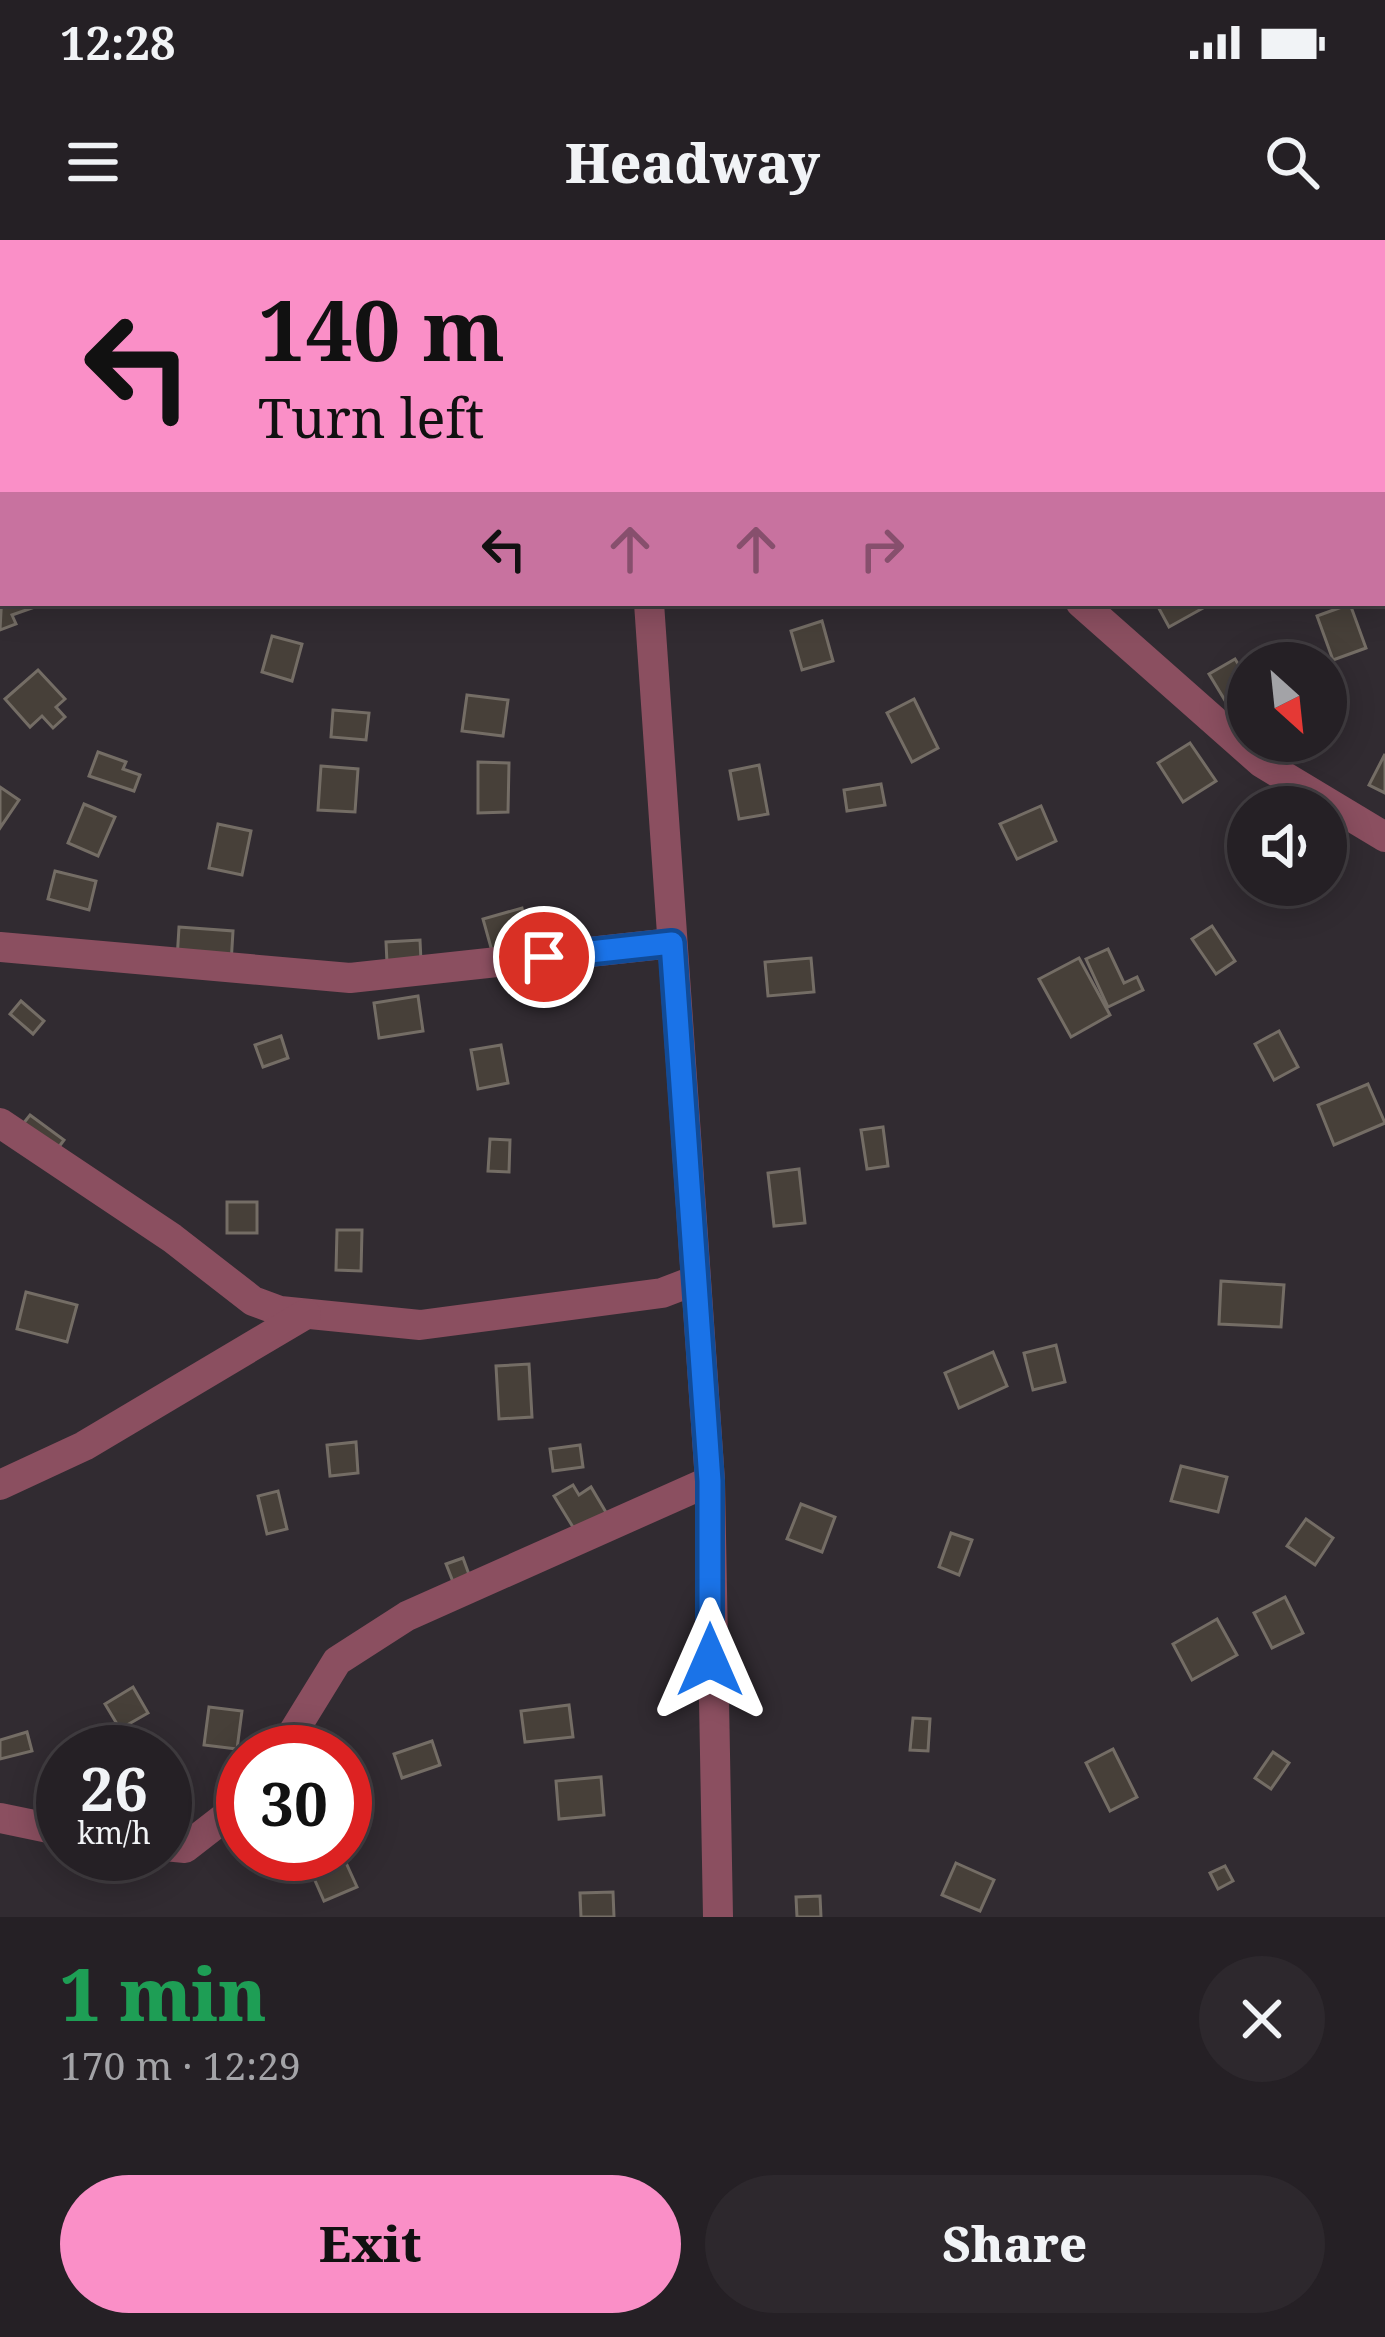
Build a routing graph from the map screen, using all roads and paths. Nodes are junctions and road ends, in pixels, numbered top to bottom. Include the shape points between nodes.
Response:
1 (649, 606) edge
2 (1084, 606) edge
3 (1385, 837) edge
4 (672, 943) junction
5 (0, 947) edge
6 (0, 1123) edge
7 (696, 1280) junction
8 (306, 1314) junction
9 (710, 1481) junction
10 (0, 1485) edge
11 (298, 1725) edge
12 (0, 1818) edge
13 (216, 1824) edge
14 (36, 1825) edge
15 (192, 1843) edge
16 (718, 1917) edge

1 - 4 street
2 - 3 street via 1262,764
4 - 5 street via 350,978
4 - 7 street
6 - 8 street via 253,1301
7 - 8 street via 662,1293 420,1325
7 - 9 street
8 - 10 street via 84,1446
9 - 11 street via 390,1628 337,1661
9 - 16 street
12 - 14 street
13 - 15 street

